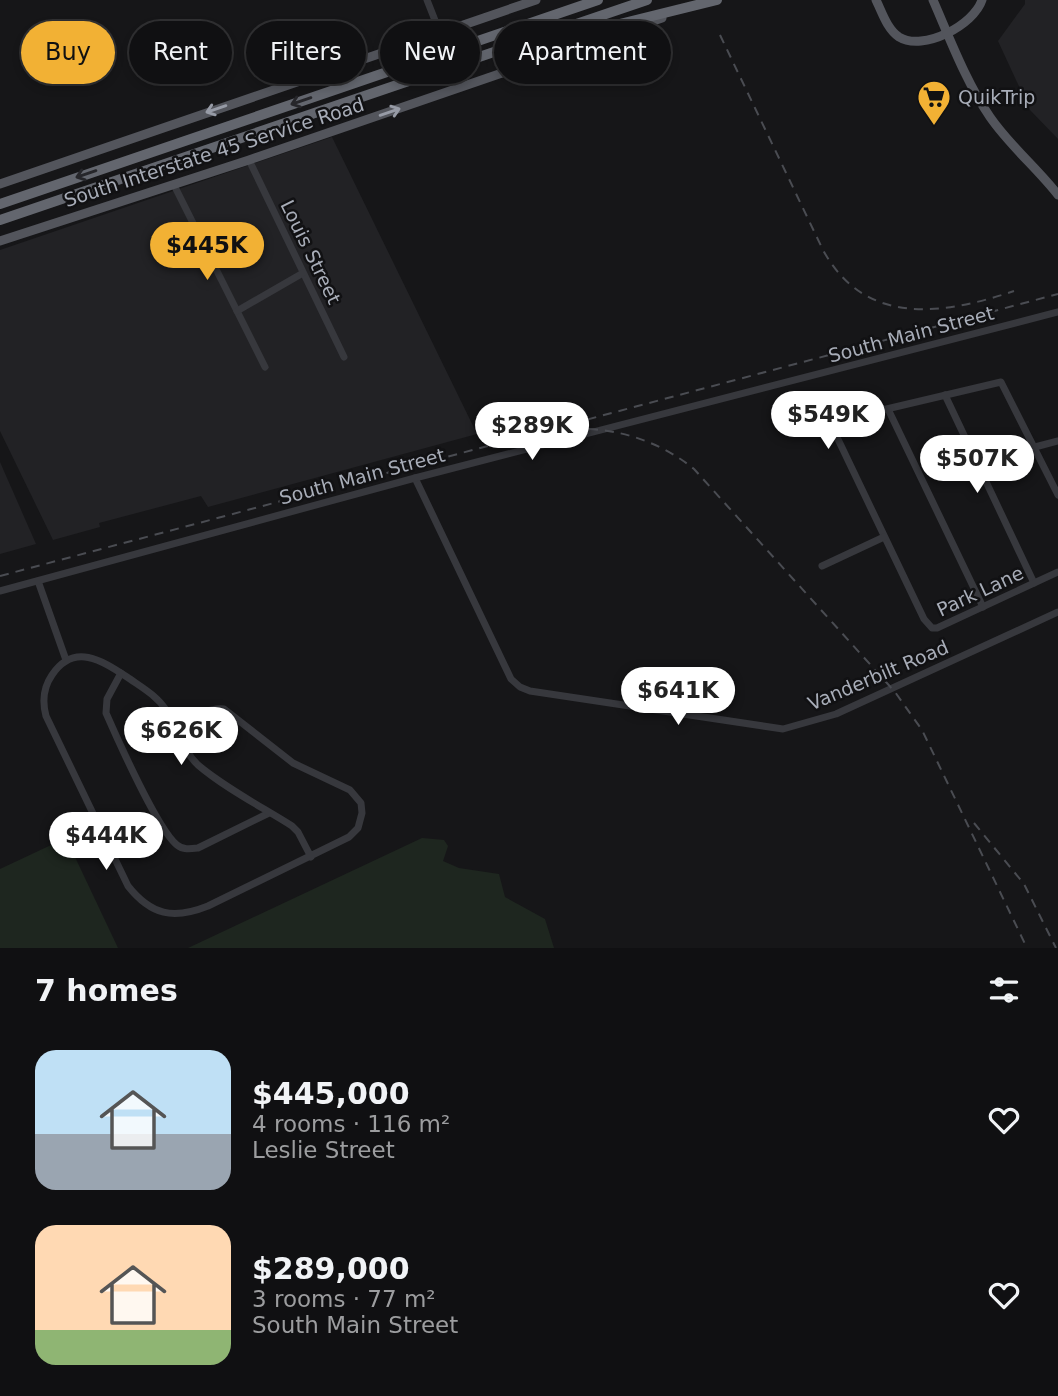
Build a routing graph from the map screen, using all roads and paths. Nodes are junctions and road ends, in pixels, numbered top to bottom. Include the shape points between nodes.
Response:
1 (426, 0) edge
2 (536, 0) edge
3 (583, 0) edge
4 (598, 0) edge
5 (647, 0) edge
6 (718, 0) edge
7 (876, 0) edge
8 (933, 0) edge
9 (982, 0) edge
10 (555, 15) junction
11 (435, 21) edge
12 (475, 21) edge
13 (585, 21) edge
14 (633, 21) edge
15 (947, 32) junction
16 (494, 52) edge
17 (380, 54) edge
18 (249, 160) junction
19 (0, 184) edge
20 (174, 185) junction
21 (1058, 195) edge
22 (0, 204) edge
23 (0, 220) edge
24 (0, 241) edge
25 (303, 273) junction
26 (237, 311) junction
27 (1058, 312) edge
28 (344, 357) dead end
29 (265, 367) dead end
30 (945, 395) junction
31 (888, 409) junction
32 (1058, 441) edge
33 (1035, 447) junction
34 (415, 478) junction
35 (1058, 495) edge
36 (884, 537) junction
37 (822, 566) dead end
38 (1058, 572) edge
39 (38, 581) junction
40 (1034, 583) junction
41 (0, 591) edge
42 (983, 607) junction
43 (1058, 612) edge
44 (66, 660) junction
45 (121, 673) junction
46 (172, 728) junction
47 (270, 813) junction
48 (311, 857) junction

1 - 11 street
2 - 12 main road, South Interstate 45 Service Road
3 - 10 highway
4 - 10 highway
5 - 13 highway
6 - 14 highway
18 -> 6 main road, South Interstate 45 Service Road
7 - 15 main road via 900,38 920,41
8 - 15 main road
9 - 15 main road via 970,20
10 -> 22 highway
15 - 21 main road via 989,116
16 - 23 highway
17 -> 19 main road, South Interstate 45 Service Road
18 - 20 main road, South Interstate 45 Service Road
18 - 25 street, Louis Street
20 - 24 main road, South Interstate 45 Service Road
20 - 26 street
25 - 26 street
25 - 28 street, Louis Street
26 - 29 street
27 - 34 street, South Main Street
30 - 31 street, Park Lane
30 - 33 street, Park Lane via 1001,382
30 - 40 street
31 - 36 street, Park Lane via 834,424
31 - 42 street
32 - 33 street
33 - 35 street, Park Lane
34 - 39 street, South Main Street
34 - 43 street, Vanderbilt Road via 511,679 530,691 792,728 836,714
36 - 37 street
36 - 42 street, Park Lane via 928,625 937,628
38 - 40 street, Park Lane
39 - 41 street, South Main Street
39 - 44 street
40 - 42 street, Park Lane
44 - 45 street via 97,659
44 - 48 street via 45,690 46,716 128,886 143,904 173,914 195,911
45 - 46 street via 161,703
45 - 47 street via 107,699 106,713 175,844 198,848
46 - 47 street via 198,764
46 - 48 street via 224,709 293,763 356,796 362,813 354,834
47 - 48 street via 299,832

